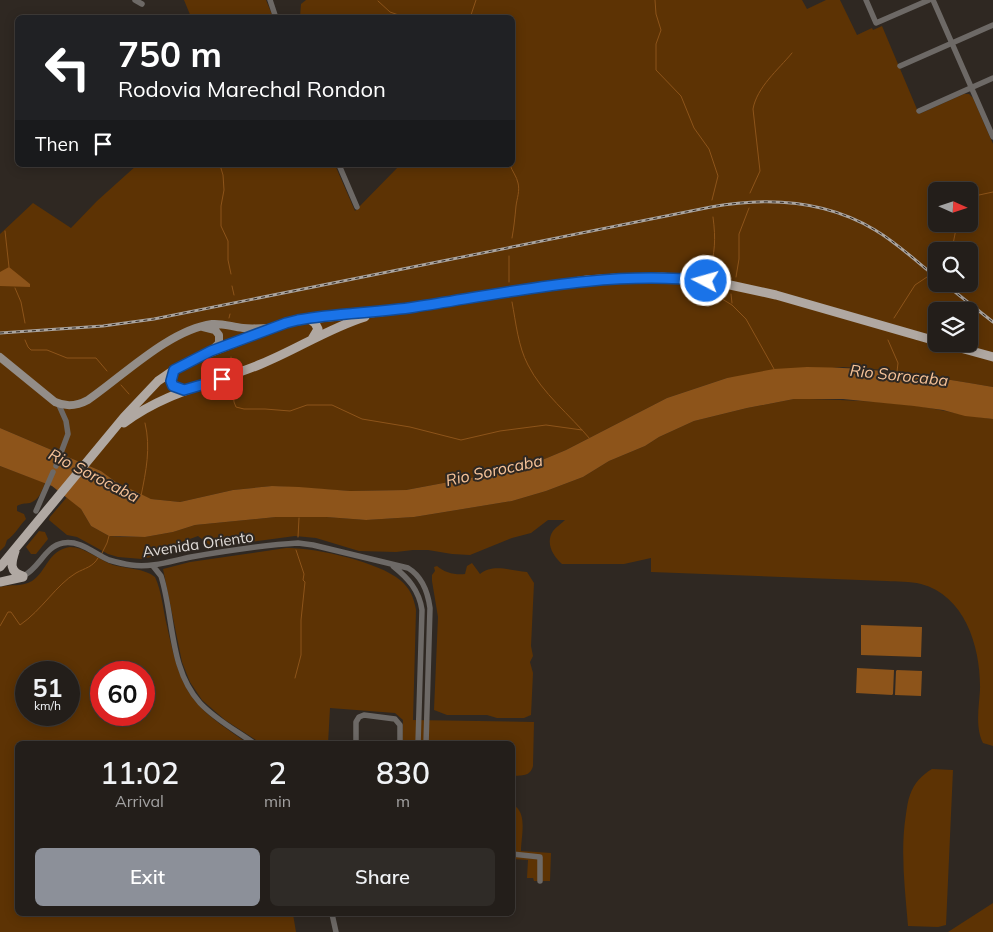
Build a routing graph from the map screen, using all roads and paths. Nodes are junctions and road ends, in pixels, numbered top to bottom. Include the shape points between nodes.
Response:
1 (135, 0) edge
2 (270, 0) edge
3 (866, 0) edge
4 (929, 0) edge
5 (933, 0) edge
6 (142, 4) dead end
7 (275, 15) edge
8 (993, 25) edge
9 (952, 43) junction
10 (900, 66) dead end
11 (993, 78) edge
12 (972, 88) junction
13 (919, 111) dead end
14 (992, 134) edge
15 (340, 167) edge
16 (357, 206) dead end
17 (380, 312) junction
18 (308, 318) junction
19 (201, 327) junction
20 (272, 328) junction
21 (928, 339) edge
22 (311, 340) junction
23 (211, 351) junction
24 (975, 352) edge
25 (0, 357) edge
26 (993, 357) edge
27 (174, 370) junction
28 (184, 390) junction
29 (58, 403) junction
30 (112, 433) junction
31 (36, 511) dead end
32 (16, 548) junction
33 (391, 565) junction
34 (0, 566) edge
35 (153, 566) junction
36 (23, 576) junction
37 (0, 582) edge
38 (251, 741) edge
39 (356, 741) edge
40 (400, 741) edge
41 (418, 741) edge
42 (426, 741) edge
43 (515, 854) edge
44 (540, 881) dead end
45 (332, 916) edge
46 (336, 932) edge

1 - 6 street
2 - 7 street
3 - 4 street via 876,23
5 - 9 street
8 - 9 street
9 - 10 street
9 - 12 street
11 - 12 street
12 - 13 street
12 - 14 street
15 - 16 street
17 - 18 main road
17 - 21 main road via 587,280 677,278 749,288
17 - 22 main road
18 - 20 main road
18 - 22 main road via 318,329
19 - 20 main road via 218,324
19 - 23 main road via 215,330 220,335 219,343
19 - 29 main road via 153,351 84,402
20 - 23 main road
22 - 28 main road via 261,364
23 - 27 main road
24 - 26 main road
25 - 29 main road
27 - 28 main road via 172,384
27 - 30 main road via 144,394
28 - 30 main road via 142,410
29 - 31 street via 67,427 66,440
30 - 32 main road
32 - 34 main road
32 - 36 main road via 12,568
33 - 35 street, Avenida Oriento via 298,543 197,556
33 - 41 street, Avenida Oriento via 412,584 421,602
33 - 42 street, Avenida Oriento via 408,568 416,574 429,599
35 - 36 street, Avenida Oriento via 126,564 103,557 74,542 58,544
35 - 38 street via 163,582 179,663 190,689 208,712
36 - 37 main road
39 - 40 street via 356,722 364,715 395,719 400,725
43 - 44 street via 540,857
45 - 46 street

